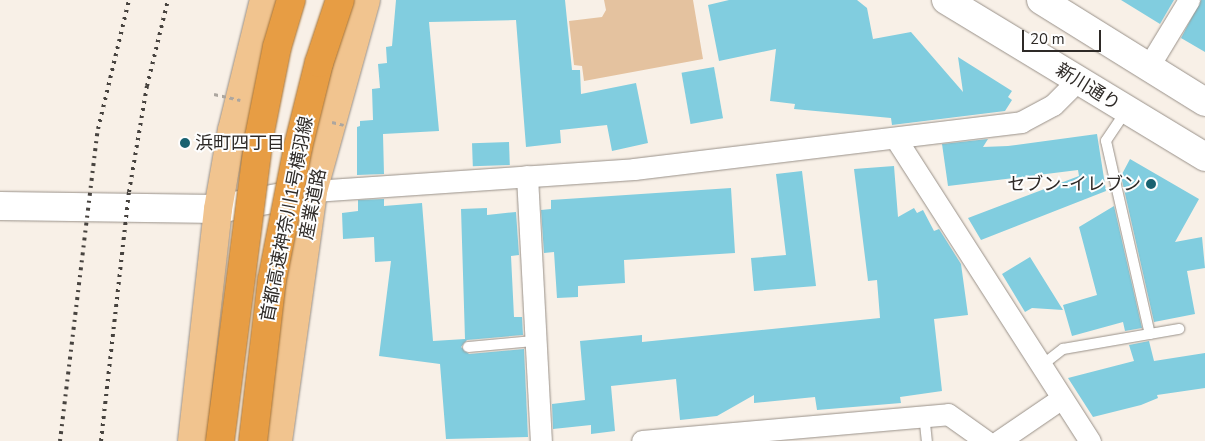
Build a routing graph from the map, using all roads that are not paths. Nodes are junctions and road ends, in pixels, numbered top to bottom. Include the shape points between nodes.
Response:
1 (264, 0) edge
2 (291, 0) edge
3 (340, 0) edge
4 (366, 0) edge
5 (946, 0) edge
6 (1041, 0) edge
7 (1189, 0) edge
8 (1147, 69) junction
9 (1078, 80) junction
10 (1205, 102) edge
11 (1126, 111) junction
12 (896, 139) junction
13 (1205, 157) edge
14 (527, 176) junction
15 (313, 192) junction
16 (0, 206) edge
17 (218, 209) junction
18 (1178, 329) dead end
19 (1150, 334) junction
20 (534, 341) junction
21 (468, 347) dead end
22 (1041, 366) junction
23 (1062, 398) junction
24 (924, 414) junction
25 (192, 441) edge
26 (220, 441) edge
27 (253, 441) edge
28 (278, 441) edge
29 (541, 441) edge
30 (642, 441) edge
31 (927, 441) edge
32 (986, 441) edge
33 (999, 441) edge
34 (1090, 441) edge

1 - 17 main road via 232,130
2 - 26 highway, 首都高速神奈川1号横羽線, bridge via 277,47 259,138
3 - 27 highway, 首都高速神奈川1号横羽線, bridge via 319,63 292,176 272,280
4 - 15 main road, 産業道路
5 - 9 main road, 新川通り
6 - 8 main road
7 - 8 street
8 - 10 main road
9 - 11 main road, 新川通り
9 - 12 street via 1053,105 1021,122
11 - 13 main road, 新川通り
11 - 19 lane via 1106,141
12 - 14 street via 634,169
12 - 22 street
14 - 15 street
14 - 20 street
15 - 17 main road
15 - 28 main road, 産業道路
16 - 17 main road
17 - 25 main road
18 - 19 lane
19 - 22 lane via 1063,349
20 - 21 lane
20 - 29 street
22 - 23 street
23 - 33 street
23 - 34 street
24 - 30 street
24 - 31 lane
24 - 32 street via 948,414

